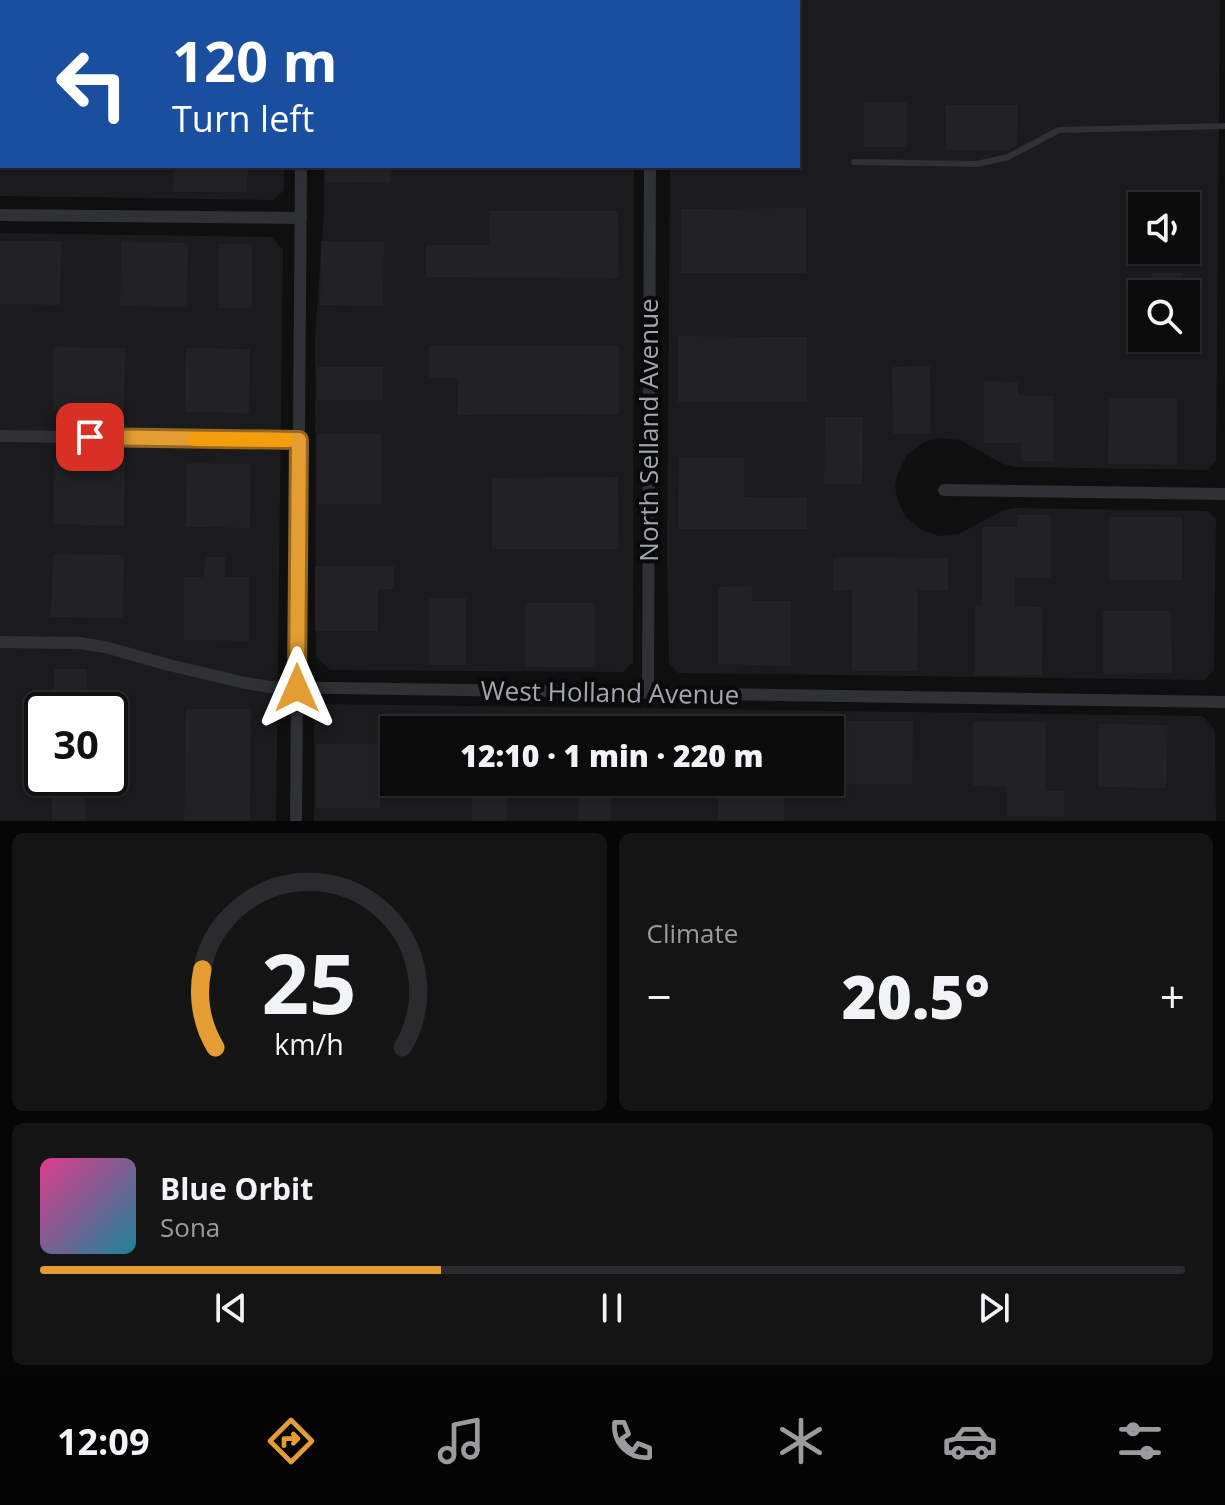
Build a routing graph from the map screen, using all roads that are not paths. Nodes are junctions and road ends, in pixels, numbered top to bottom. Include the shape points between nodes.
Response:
1 (1225, 126) edge
2 (854, 162) dead end
3 (301, 168) edge
4 (650, 168) edge
5 (0, 215) edge
6 (301, 218) junction
7 (0, 436) edge
8 (299, 440) junction
9 (944, 490) dead end
10 (1225, 494) edge
11 (0, 642) edge
12 (297, 688) junction
13 (648, 693) junction
14 (1225, 702) edge
15 (296, 821) edge

1 - 2 lane via 1059,130 1008,157 977,164
3 - 6 street
4 - 13 street, North Selland Avenue
5 - 6 street
6 - 8 street
7 - 8 street
8 - 12 street
9 - 10 street
11 - 12 street, West Holland Avenue via 105,647 245,683
12 - 13 street, West Holland Avenue
12 - 15 street
13 - 14 street, West Holland Avenue

